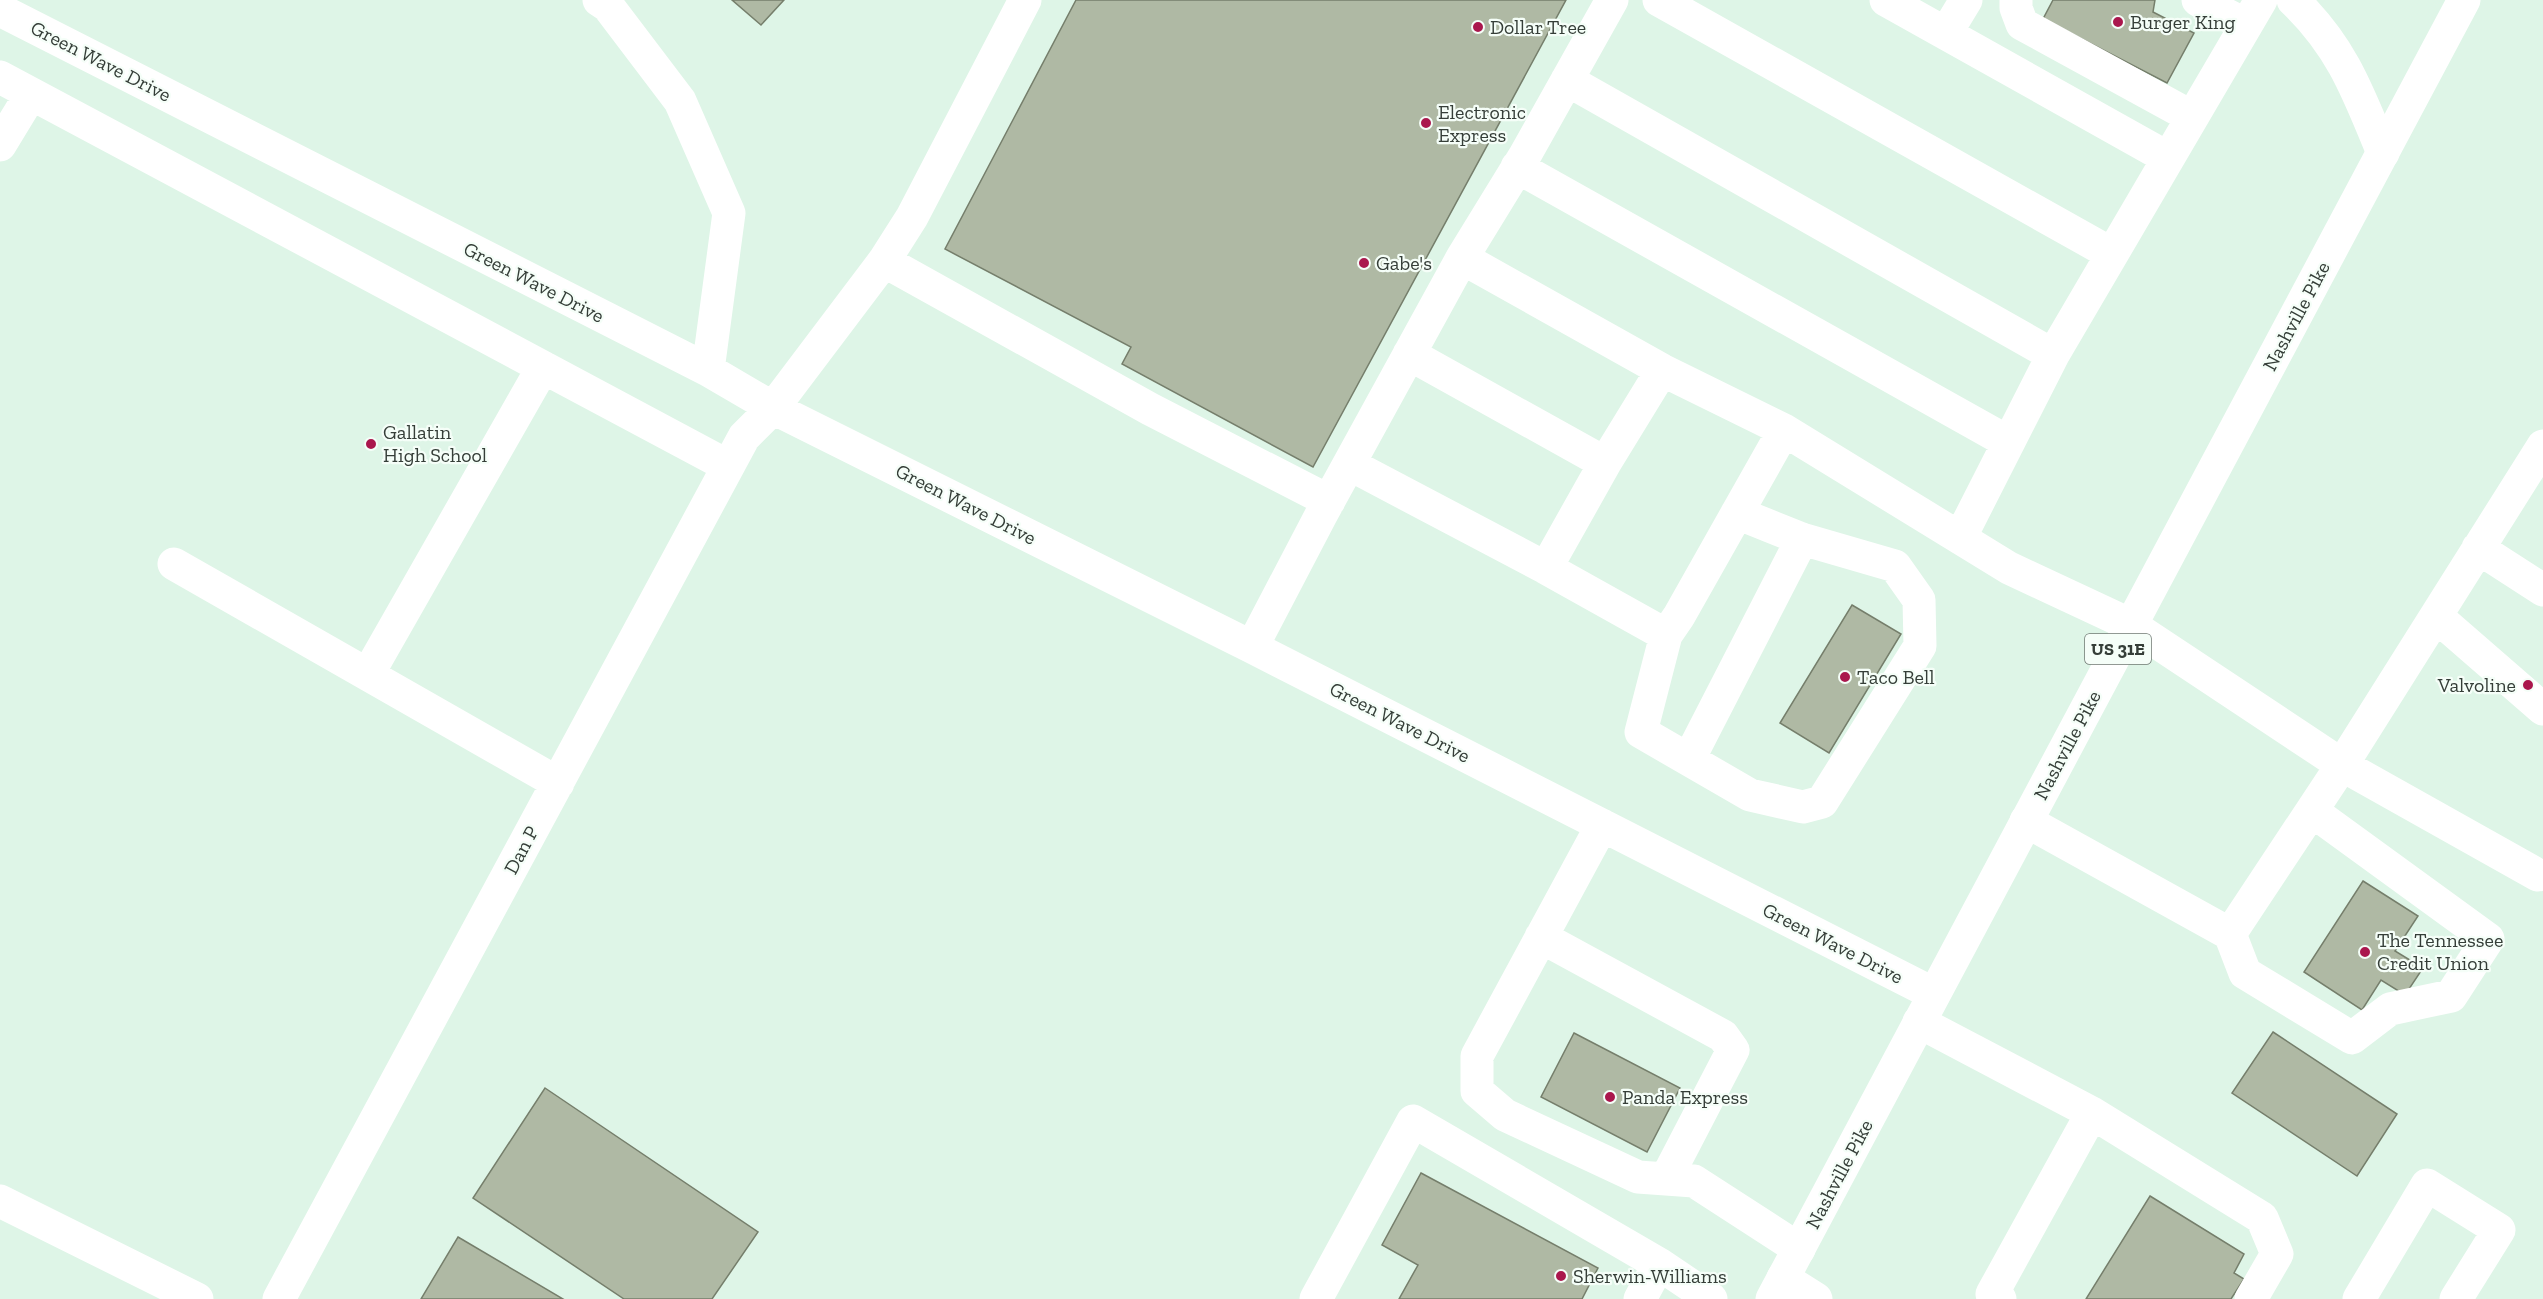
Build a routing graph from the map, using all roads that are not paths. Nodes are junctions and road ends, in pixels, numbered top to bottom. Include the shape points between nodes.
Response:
1 (599, 0) edge
2 (1025, 0) edge
3 (1612, 0) edge
4 (1659, 0) edge
5 (1886, 0) edge
6 (1966, 0) edge
7 (2016, 0) edge
8 (2198, 0) edge
9 (2293, 0) edge
10 (2464, 0) edge
11 (0, 10) edge
12 (2253, 13) edge
13 (1946, 33) junction
14 (0, 77) edge
15 (1567, 80) junction
16 (31, 94) junction
17 (2192, 117) junction
18 (0, 145) edge
19 (2383, 153) junction
20 (2168, 158) junction
21 (1517, 167) junction
22 (2110, 253) junction
23 (1462, 258) junction
24 (884, 261) junction
25 (1409, 354) junction
26 (2053, 355) junction
27 (543, 367) junction
28 (708, 370) junction
29 (1662, 370) junction
30 (773, 408) junction
31 (1785, 430) junction
32 (2008, 442) junction
33 (2543, 446) edge
34 (1605, 462) junction
35 (1349, 464) junction
36 (728, 466) junction
37 (1329, 501) junction
38 (1737, 513) junction
39 (1960, 538) junction
40 (1802, 539) junction
41 (2478, 548) junction
42 (174, 564) dead end
43 (1546, 568) junction
44 (2543, 590) edge
45 (2436, 616) junction
46 (2131, 625) junction
47 (1665, 635) junction
48 (1252, 648) junction
49 (368, 674) junction
50 (2543, 709) edge
51 (1689, 759) junction
52 (2343, 765) junction
53 (558, 783) junction
54 (2312, 811) junction
55 (2026, 821) junction
56 (1602, 825) junction
57 (2541, 874) edge
58 (2230, 934) junction
59 (1541, 937) junction
60 (1926, 1008) junction
61 (2102, 1119) junction
62 (1666, 1179) junction
63 (0, 1200) edge
64 (1798, 1249) junction
65 (1659, 1264) junction
66 (1778, 1289) edge
67 (1996, 1296) edge
68 (197, 1299) edge
69 (279, 1299) edge
70 (1316, 1299) edge
71 (1640, 1299) edge
72 (1711, 1299) edge
73 (1816, 1299) edge
74 (2251, 1299) edge
75 (2358, 1299) edge
76 (2456, 1299) edge

1 - 28 street via 608,6 680,101 729,213
2 - 24 street, Dan P via 912,217
3 - 15 street
4 - 22 street
5 - 13 street
6 - 13 street
7 - 17 street via 2022,24
8 - 12 street
9 - 19 street via 2342,59
10 - 19 street, Nashville Pike / US 31E
11 - 28 street, Green Wave Drive
12 - 17 street
13 - 20 street
14 - 16 street
15 - 21 street
15 - 26 street
16 - 18 street
16 - 27 street
17 - 20 street
19 - 46 street, Nashville Pike / US 31E
20 - 22 street
21 - 23 street
21 - 32 street
22 - 26 street
23 - 25 street
23 - 29 street
24 - 30 street, Dan P
24 - 37 street via 1150,408
25 - 34 street
25 - 35 street
26 - 32 street
27 - 36 street
27 - 49 street
28 - 30 street, Green Wave Drive
29 - 31 street
29 - 34 street
30 - 36 street, Dan P via 744,437
30 - 48 street, Green Wave Drive
31 - 38 street
31 - 39 street
32 - 39 street
33 - 41 street
34 - 43 street
35 - 37 street
35 - 43 street
36 - 53 street, Dan P
37 - 48 street
38 - 40 street
38 - 47 street
39 - 46 street via 2009,568
40 - 51 street
40 - 51 street via 1895,566 1919,600 1920,646 1822,802 1803,807 1750,795
41 - 44 street
41 - 45 street
42 - 49 street
43 - 47 street
45 - 50 street
45 - 52 street
46 - 52 street
46 - 55 street, Nashville Pike / US 31E
47 - 51 street via 1641,732
48 - 56 street, Green Wave Drive
49 - 53 street
52 - 54 street
52 - 57 street
53 - 69 street, Dan P
54 - 58 street
54 - 58 street via 2488,939 2451,996 2390,1010 2352,1038 2245,973
55 - 58 street
55 - 60 street, Nashville Pike / US 31E
56 - 59 street
56 - 60 street, Green Wave Drive
59 - 62 street via 1723,1036 1733,1050
59 - 62 street via 1477,1056 1477,1091 1505,1115 1638,1177
60 - 61 street, Green Wave Drive
60 - 64 street, Nashville Pike / US 31E
61 - 67 street
61 - 74 street, Green Wave Drive via 2262,1218 2277,1254
62 - 64 street via 1694,1181
63 - 68 street
64 - 66 street, Nashville Pike / US 31E
65 - 70 street via 1413,1121
65 - 71 street
65 - 72 street
66 - 73 street
75 - 76 street via 2427,1185 2499,1230

